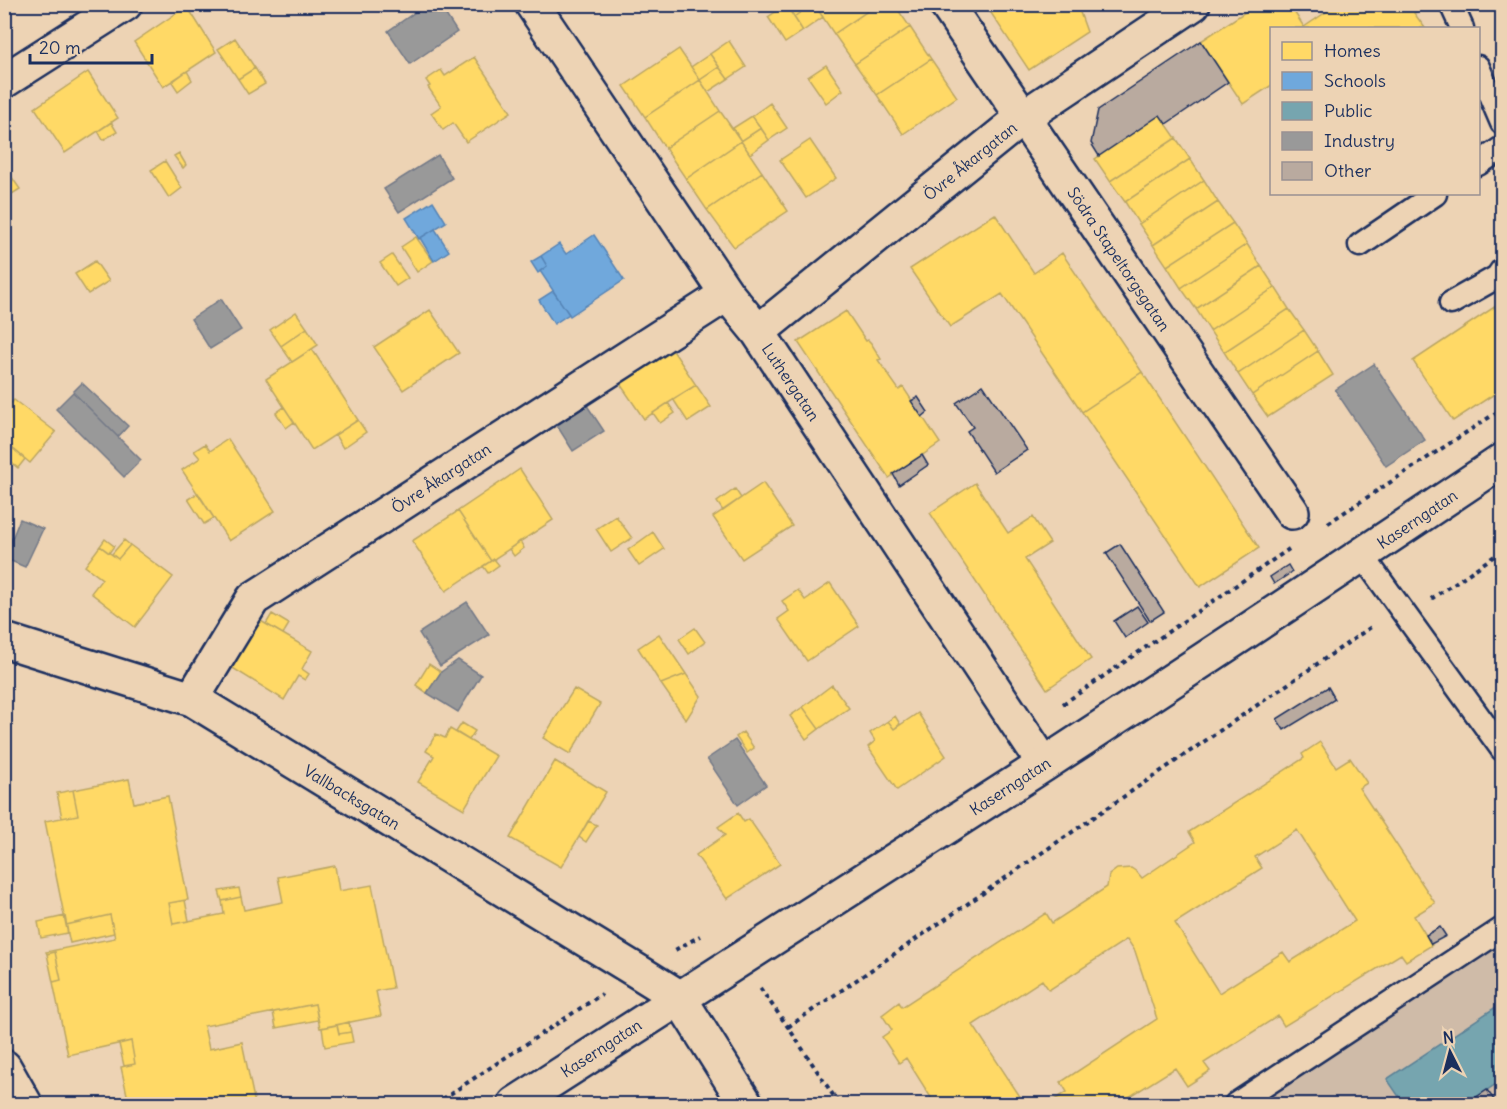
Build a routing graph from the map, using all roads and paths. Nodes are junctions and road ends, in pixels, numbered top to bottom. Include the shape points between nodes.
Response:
1 (125, 4) edge
2 (532, 4) edge
3 (946, 4) edge
4 (1193, 4) edge
5 (1451, 4) edge
6 (1462, 27) edge
7 (1480, 69) edge
8 (4, 81) edge
9 (1022, 118) junction
10 (1503, 123) edge
11 (1503, 148) edge
12 (1480, 163) edge
13 (1434, 195) edge
14 (1360, 245) dead end
15 (1503, 270) edge
16 (727, 294) junction
17 (1451, 303) dead end
18 (758, 332) junction
19 (1503, 409) edge
20 (1503, 461) edge
21 (1326, 525) dead end
22 (1295, 528) joint
23 (1503, 551) edge
24 (1362, 555) junction
25 (1400, 607) junction
26 (4, 640) edge
27 (192, 699) junction
28 (1023, 731) junction
29 (1503, 749) edge
30 (1044, 764) junction
31 (1503, 929) edge
32 (739, 960) junction
33 (638, 971) junction
34 (679, 997) junction
35 (788, 1027) junction
36 (4, 1067) edge
37 (26, 1104) edge
38 (435, 1104) edge
39 (515, 1104) edge
40 (746, 1104) edge
41 (839, 1104) edge
42 (1236, 1104) edge

1 - 8 street
2 - 16 street, Luthergatan
3 - 9 street, Södra Stapeltorgsgatan
4 - 9 street, Övre Åkargatan
5 - 6 lane
7 - 10 lane
9 - 18 street, Övre Åkargatan
9 - 22 street, Södra Stapeltorgsgatan
11 - 12 lane
13 - 14 lane
15 - 17 lane
16 - 18 street, Luthergatan
16 - 27 street, Övre Åkargatan via 253,599
18 - 28 street, Luthergatan
19 - 21 path
20 - 24 street, Kaserngatan
22 - 28 path
23 - 25 path via 1425,603
24 - 25 lane
24 - 30 street, Kaserngatan
25 - 29 lane
25 - 35 path
26 - 27 street, Vallbacksgatan
27 - 33 street, Vallbacksgatan
28 - 30 street, Luthergatan
30 - 32 street, Kaserngatan
31 - 42 lane
32 - 33 path via 721,925
32 - 34 street, Kaserngatan
32 - 35 path
33 - 34 street, Vallbacksgatan
33 - 38 path
34 - 39 street, Kaserngatan
34 - 40 street
35 - 41 path
36 - 37 street

